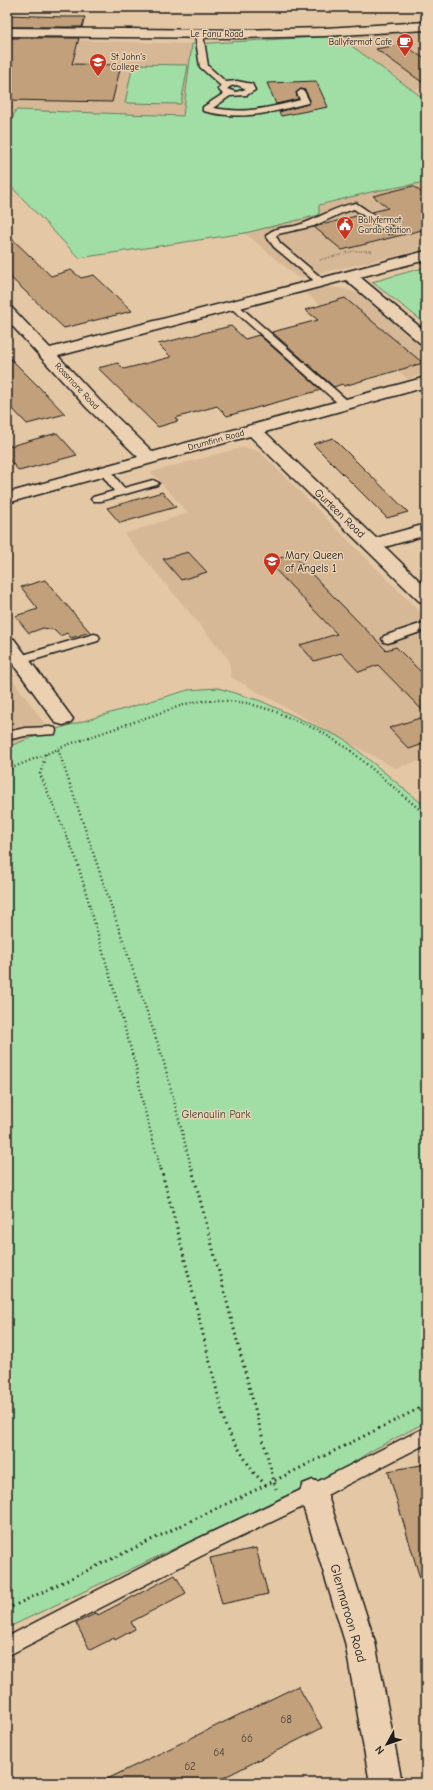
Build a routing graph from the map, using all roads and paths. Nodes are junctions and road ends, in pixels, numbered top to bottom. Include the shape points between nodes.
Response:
1 (426, 26) edge
2 (7, 32) edge
3 (199, 34) junction
4 (301, 93) dead end
5 (391, 231) dead end
6 (354, 251) dead end
7 (426, 255) edge
8 (300, 265) junction
9 (349, 275) junction
10 (321, 282) junction
11 (233, 305) junction
12 (7, 311) edge
13 (426, 340) edge
14 (47, 354) junction
15 (426, 382) edge
16 (345, 404) junction
17 (254, 430) junction
18 (149, 458) junction
19 (106, 470) junction
20 (153, 483) dead end
21 (121, 492) junction
22 (7, 498) edge
23 (97, 499) dead end
24 (426, 529) edge
25 (373, 545) junction
26 (426, 597) edge
27 (426, 626) edge
28 (94, 638) dead end
29 (388, 639) dead end
30 (7, 643) edge
31 (20, 660) junction
32 (57, 725) junction
33 (7, 736) edge
34 (58, 749) junction
35 (46, 754) junction
36 (7, 770) edge
37 (426, 815) edge
38 (426, 1405) edge
39 (426, 1435) edge
40 (272, 1481) junction
41 (266, 1485) junction
42 (314, 1493) junction
43 (282, 1507) junction
44 (7, 1609) edge
45 (7, 1647) edge
46 (386, 1783) edge

1 - 3 street, Le Fanu Road via 325,32
2 - 3 street, Le Fanu Road
3 - 4 lane via 204,67 227,90 206,109 232,114 265,112 305,101
5 - 8 lane via 356,206 347,206 306,225 275,232 271,236 277,245
6 - 8 path
7 - 9 street
8 - 10 lane
9 - 10 street
9 - 13 street
10 - 11 street
11 - 14 street
11 - 16 lane
12 - 14 street, Rossmore Road
14 - 18 street, Rossmore Road via 93,404
15 - 16 street, Drumfinn Road
16 - 17 street, Drumfinn Road
17 - 18 street, Drumfinn Road
17 - 25 street, Gurteen Road
18 - 19 street, Drumfinn Road
19 - 21 lane
19 - 22 street, Drumfinn Road
20 - 21 lane
21 - 23 lane
24 - 25 street
25 - 26 street, Gurteen Road
27 - 29 lane
28 - 31 lane
30 - 31 street
31 - 32 street
32 - 33 lane
32 - 34 path
34 - 35 path
34 - 37 path via 192,702 220,700 247,703 274,711 344,746
34 - 40 path via 163,1059
35 - 36 path
35 - 41 path via 40,774 76,858 136,1067 143,1104 177,1228 226,1428 253,1472
38 - 40 path
39 - 42 lane
40 - 41 path
40 - 43 path
41 - 44 path
42 - 43 lane
42 - 46 street, Glenmaroon Road via 360,1642
43 - 45 lane

